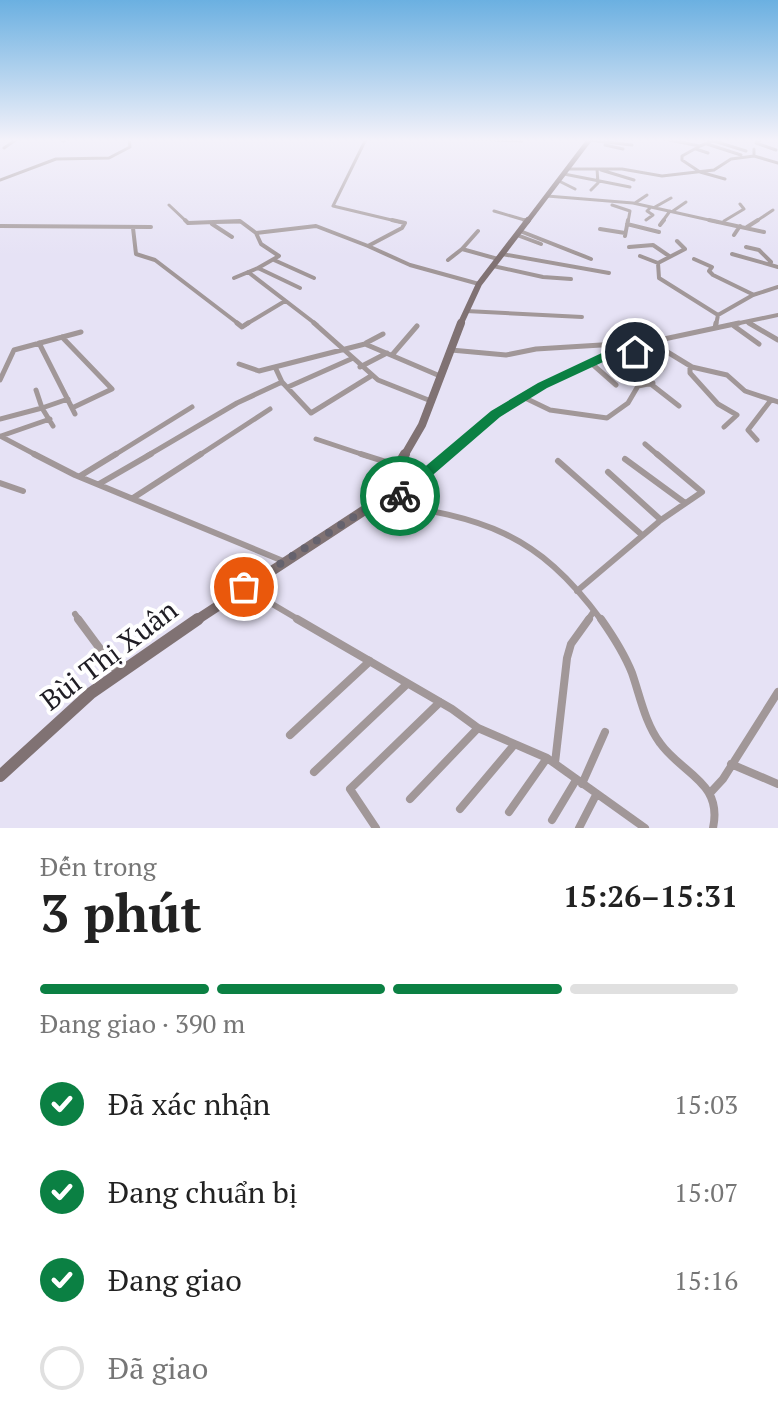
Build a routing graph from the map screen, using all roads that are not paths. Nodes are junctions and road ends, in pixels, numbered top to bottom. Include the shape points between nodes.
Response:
1 (347, 178) edge
2 (561, 178) edge
3 (591, 178) edge
4 (626, 178) edge
5 (720, 178) edge
6 (596, 179) junction
7 (725, 179) dead end
8 (634, 180) dead end
9 (559, 181) junction
10 (630, 187) dead end
11 (575, 189) dead end
12 (591, 190) dead end
13 (647, 195) dead end
14 (547, 196) junction
15 (671, 198) dead end
16 (686, 202) dead end
17 (608, 203) junction
18 (635, 204) junction
19 (740, 204) dead end
20 (169, 205) dead end
21 (652, 207) junction
22 (773, 210) dead end
23 (494, 211) dead end
24 (671, 212) junction
25 (646, 220) dead end
26 (528, 221) junction
27 (723, 222) junction
28 (211, 223) junction
29 (627, 224) junction
30 (660, 225) dead end
31 (0, 226) edge
32 (740, 226) junction
33 (151, 227) dead end
34 (747, 227) junction
35 (133, 228) junction
36 (600, 229) dead end
37 (478, 231) dead end
38 (659, 232) dead end
39 (764, 232) dead end
40 (256, 233) junction
41 (519, 233) junction
42 (734, 235) dead end
43 (232, 237) dead end
44 (677, 241) dead end
45 (541, 244) dead end
46 (370, 245) junction
47 (629, 247) dead end
48 (746, 247) dead end
49 (462, 249) junction
50 (732, 254) dead end
51 (640, 256) dead end
52 (669, 256) junction
53 (500, 257) junction
54 (591, 259) dead end
55 (694, 259) dead end
56 (273, 260) junction
57 (448, 260) dead end
58 (658, 263) junction
59 (493, 266) junction
60 (776, 266) edge
61 (258, 268) junction
62 (248, 272) junction
63 (609, 273) dead end
64 (234, 278) dead end
65 (314, 278) dead end
66 (571, 279) dead end
67 (479, 284) junction
68 (778, 287) edge
69 (300, 288) dead end
70 (753, 295) junction
71 (285, 301) junction
72 (465, 311) junction
73 (718, 315) junction
74 (778, 315) edge
75 (582, 317) dead end
76 (746, 322) junction
77 (733, 325) junction
78 (417, 326) dead end
79 (715, 328) junction
80 (81, 332) dead end
81 (383, 334) dead end
82 (62, 337) junction
83 (778, 340) edge
84 (650, 342) junction
85 (39, 343) junction
86 (365, 344) junction
87 (626, 344) junction
88 (759, 344) dead end
89 (612, 346) junction
90 (344, 350) junction
91 (450, 350) junction
92 (611, 353) junction
93 (389, 354) junction
94 (351, 359) junction
95 (591, 363) junction
96 (239, 364) dead end
97 (690, 366) junction
98 (275, 367) junction
99 (360, 367) junction
100 (662, 369) dead end
101 (371, 376) junction
102 (440, 376) junction
103 (0, 380) edge
104 (282, 382) junction
105 (653, 383) junction
106 (616, 385) dead end
107 (288, 387) junction
108 (36, 390) dead end
109 (523, 397) junction
110 (68, 399) junction
111 (431, 401) junction
112 (774, 401) edge
113 (679, 406) dead end
114 (192, 407) dead end
115 (42, 408) junction
116 (72, 408) junction
117 (270, 409) dead end
118 (75, 414) dead end
119 (0, 419) edge
120 (50, 419) junction
121 (53, 426) dead end
122 (724, 427) dead end
123 (2, 438) edge
124 (316, 439) dead end
125 (757, 440) dead end
126 (645, 444) dead end
127 (625, 459) dead end
128 (558, 461) dead end
129 (400, 466) junction
130 (608, 472) dead end
131 (79, 476) junction
132 (0, 483) edge
133 (98, 484) junction
134 (23, 491) dead end
135 (133, 498) junction
136 (377, 502) junction
137 (685, 503) junction
138 (391, 504) junction
139 (661, 520) junction
140 (642, 535) junction
141 (283, 561) junction
142 (244, 587) junction
143 (577, 591) junction
144 (594, 611) junction
145 (75, 614) dead end
146 (370, 661) junction
147 (119, 674) junction
148 (407, 684) junction
149 (778, 692) edge
150 (440, 702) junction
151 (478, 728) junction
152 (605, 732) dead end
153 (290, 735) dead end
154 (514, 745) junction
155 (547, 758) junction
156 (555, 764) junction
157 (731, 764) junction
158 (314, 772) dead end
159 (0, 776) edge
160 (579, 782) junction
161 (778, 784) edge
162 (711, 792) junction
163 (596, 795) junction
164 (410, 799) dead end
165 (460, 809) dead end
166 (509, 812) dead end
167 (552, 820) dead end
168 (376, 828) edge
169 (579, 828) edge
170 (645, 828) edge
171 (713, 828) edge

1 - 46 street via 333,206 405,223
2 - 9 main road, Bùi Thị Xuân
3 - 6 street
4 - 8 street
5 - 7 street
6 - 10 street
6 - 12 street
9 - 11 street
9 - 14 main road, Bùi Thị Xuân
13 - 18 street
14 - 17 street
14 - 26 main road, Bùi Thị Xuân
15 - 21 street
16 - 24 street
17 - 18 street
17 - 29 street via 630,211
18 - 21 street
19 - 27 street via 744,209
20 - 28 street via 188,223
21 - 24 street
21 - 25 street via 647,211 653,215
22 - 34 street
23 - 26 street
24 - 27 street
24 - 30 street
26 - 41 main road, Bùi Thị Xuân
27 - 32 street
28 - 40 street via 240,221
28 - 43 street
29 - 36 street via 625,234
29 - 38 street
31 - 35 street
32 - 34 street
32 - 42 street
33 - 35 street
34 - 39 street
35 - 71 street via 136,254 155,260 242,327
37 - 49 street
40 - 46 street via 316,226
40 - 56 street via 261,244 279,255
41 - 45 street
41 - 53 main road, Bùi Thị Xuân
41 - 54 street
44 - 52 street via 685,249
46 - 67 street via 410,265
47 - 52 street via 653,245
48 - 60 street via 759,250
49 - 53 street
49 - 57 street
50 - 60 street
51 - 58 street
52 - 58 street
53 - 59 main road, Bùi Thị Xuân
53 - 63 street
55 - 70 street
56 - 61 street
56 - 65 street
58 - 73 street via 659,278
59 - 66 street
59 - 67 main road, Bùi Thị Xuân
61 - 62 street
61 - 69 street
62 - 64 street
62 - 71 street
67 - 72 main road, Bùi Thị Xuân
68 - 70 street
70 - 73 street
71 - 90 street
72 - 75 street
72 - 91 main road, Bùi Thị Xuân
73 - 79 street
74 - 76 street
76 - 77 street
76 - 83 street
77 - 79 street
77 - 88 street
78 - 93 street
79 - 84 street
80 - 82 street
81 - 86 street
82 - 85 street
82 - 116 street via 112,389
84 - 87 street
84 - 97 street
85 - 103 street via 11,351
85 - 110 street
86 - 90 street
86 - 93 street
87 - 89 street
87 - 100 street
89 - 91 street via 495,356
89 - 92 street
90 - 94 street
90 - 98 street
91 - 102 main road, Bùi Thị Xuân
92 - 95 street
92 - 105 street
93 - 99 street
93 - 102 street
94 - 99 street
94 - 107 street
95 - 106 street
95 - 109 street
96 - 98 street via 253,371
97 - 112 street via 732,376 745,391
97 - 122 street via 690,373 718,404 736,415
98 - 104 street
99 - 101 street
101 - 107 street via 313,413
101 - 111 street via 386,387
102 - 111 main road, Bùi Thị Xuân
104 - 107 street
104 - 133 street
105 - 109 street via 638,386 628,403 607,418 550,410
105 - 113 street
108 - 115 street
109 - 138 street via 495,414
110 - 115 street
110 - 116 street
111 - 129 main road, Bùi Thị Xuân
112 - 125 street via 748,430
114 - 131 street
115 - 119 street
115 - 120 street
116 - 118 street
117 - 135 street
120 - 121 street
120 - 123 street
123 - 131 street
124 - 129 street
126 - 137 street via 701,490
127 - 137 street
128 - 140 street
129 - 136 main road, Bùi Thị Xuân
130 - 139 street
131 - 133 street
132 - 134 street
133 - 135 street
135 - 141 street
136 - 138 street
136 - 141 main road, Bùi Thị Xuân
137 - 139 street
138 - 143 street via 450,515 513,536
139 - 140 street
140 - 143 street
141 - 142 main road, Bùi Thị Xuân
142 - 146 street
142 - 147 main road, Bùi Thị Xuân
143 - 144 street
144 - 156 street via 567,658
144 - 162 street via 636,678 657,738
145 - 147 street
146 - 148 street
146 - 153 street
147 - 159 main road, Bùi Thị Xuân via 73,707
148 - 150 street
148 - 158 street
149 - 157 street
150 - 151 street
150 - 168 street via 350,789
151 - 154 street
151 - 164 street
152 - 160 street
154 - 155 street
154 - 165 street
155 - 156 street
155 - 166 street
156 - 160 street
157 - 161 street
157 - 162 street
160 - 163 street
160 - 167 street
162 - 171 street via 716,809
163 - 169 street
163 - 170 street

